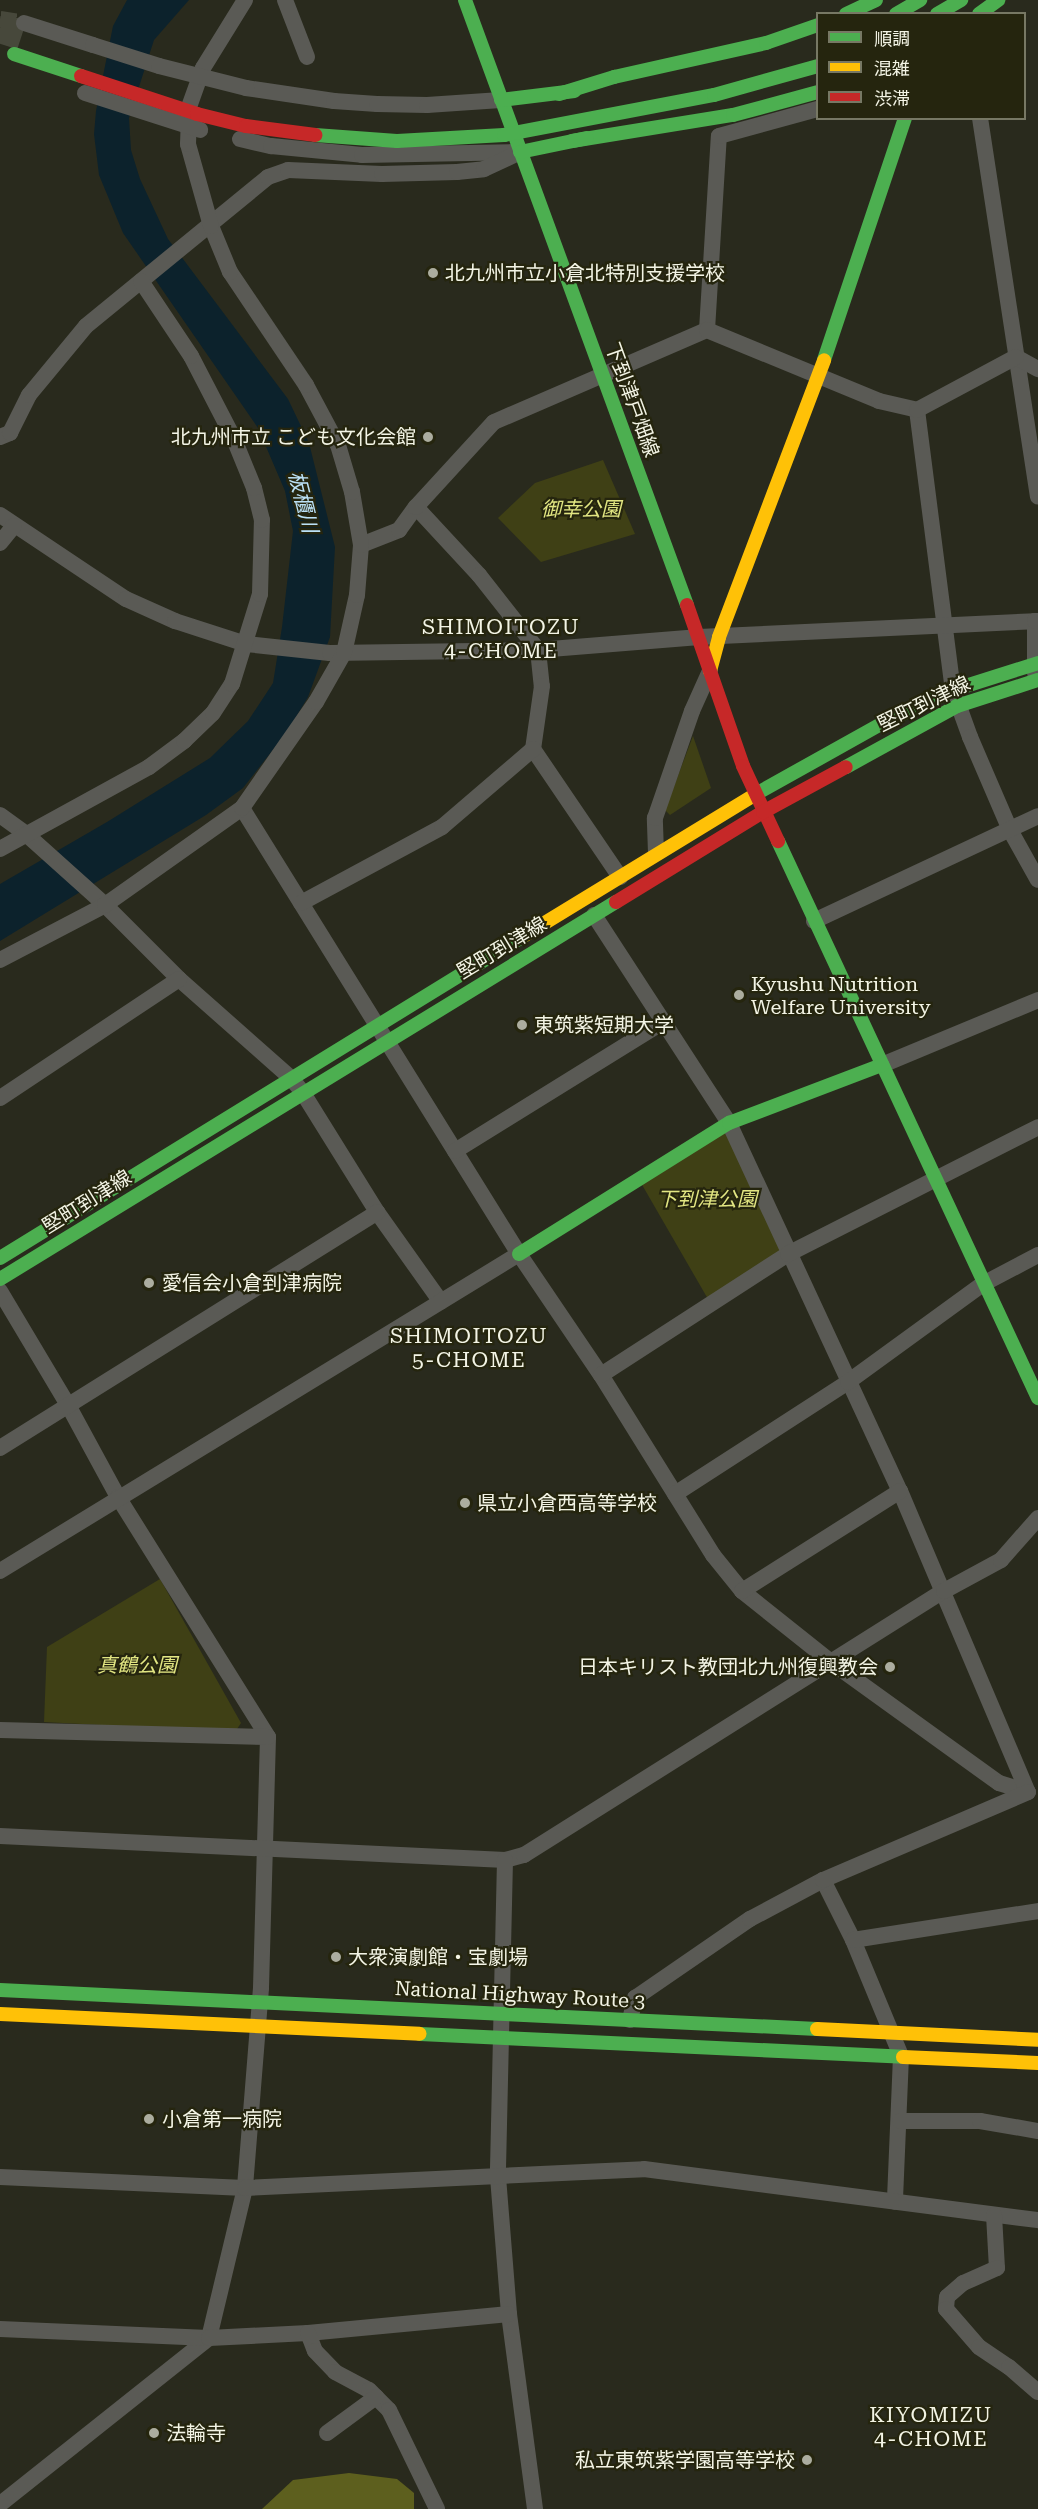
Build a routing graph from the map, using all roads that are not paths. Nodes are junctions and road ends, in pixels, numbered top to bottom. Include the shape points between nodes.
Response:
1 (245, 0) edge
2 (285, 0) edge
3 (465, 0) edge
4 (876, 0) edge
5 (905, 0) edge
6 (920, 0) edge
7 (962, 0) edge
8 (998, 0) edge
9 (850, 12) edge
10 (880, 12) edge
11 (899, 12) edge
12 (941, 12) edge
13 (948, 12) edge
14 (982, 12) edge
15 (816, 26) edge
16 (23, 29) joint
17 (816, 37) edge
18 (76, 55) dead end
19 (307, 57) dead end
20 (12, 59) dead end
21 (816, 67) edge
22 (816, 78) edge
23 (79, 83) junction
24 (184, 93) dead end
25 (816, 93) edge
26 (559, 94) junction
27 (204, 99) dead end
28 (501, 100) junction
29 (816, 110) edge
30 (274, 115) dead end
31 (522, 115) dead end
32 (492, 119) dead end
33 (904, 120) edge
34 (980, 120) edge
35 (357, 124) dead end
36 (572, 141) junction
37 (520, 152) junction
38 (211, 226) junction
39 (141, 281) junction
40 (707, 330) junction
41 (1016, 357) junction
42 (1038, 369) edge
43 (601, 374) junction
44 (819, 375) junction
45 (917, 410) junction
46 (0, 437) edge
47 (1038, 497) edge
48 (416, 507) junction
49 (0, 515) edge
50 (14, 526) junction
51 (0, 543) edge
52 (361, 545) junction
53 (1036, 621) edge
54 (946, 626) junction
55 (699, 637) junction
56 (719, 637) junction
57 (246, 644) junction
58 (538, 650) junction
59 (337, 653) junction
60 (710, 671) junction
61 (1037, 674) edge
62 (955, 698) junction
63 (533, 749) junction
64 (754, 793) junction
65 (242, 808) junction
66 (763, 812) junction
67 (0, 815) edge
68 (1038, 816) edge
69 (1010, 830) junction
70 (32, 839) junction
71 (0, 849) edge
72 (656, 853) junction
73 (620, 877) junction
74 (1038, 880) edge
75 (100, 900) junction
76 (301, 903) junction
77 (594, 915) junction
78 (814, 921) junction
79 (0, 960) edge
80 (179, 979) junction
81 (1038, 1000) edge
82 (663, 1022) junction
83 (377, 1024) junction
84 (388, 1040) junction
85 (882, 1065) junction
86 (291, 1078) junction
87 (303, 1093) junction
88 (0, 1098) edge
89 (729, 1123) junction
90 (1038, 1127) edge
91 (455, 1151) junction
92 (934, 1181) junction
93 (377, 1212) junction
94 (519, 1254) junction
95 (788, 1254) junction
96 (1038, 1256) edge
97 (0, 1258) edge
98 (0, 1279) edge
99 (983, 1284) junction
100 (0, 1291) edge
101 (441, 1302) junction
102 (601, 1375) junction
103 (848, 1382) junction
104 (1038, 1398) edge
105 (68, 1405) junction
106 (0, 1448) edge
107 (900, 1491) junction
108 (675, 1494) junction
109 (118, 1497) junction
110 (1038, 1518) edge
111 (0, 1571) edge
112 (742, 1591) junction
113 (944, 1591) junction
114 (831, 1662) junction
115 (0, 1731) edge
116 (268, 1737) junction
117 (1035, 1793) edge
118 (0, 1836) edge
119 (265, 1850) junction
120 (505, 1860) junction
121 (822, 1880) junction
122 (1038, 1911) edge
123 (853, 1940) junction
124 (0, 1990) edge
125 (261, 2001) junction
126 (0, 2014) edge
127 (501, 2014) junction
128 (630, 2020) junction
129 (257, 2026) junction
130 (892, 2033) junction
131 (500, 2038) junction
132 (1038, 2040) edge
133 (901, 2056) junction
134 (1038, 2063) edge
135 (900, 2121) junction
136 (1038, 2131) edge
137 (0, 2177) edge
138 (498, 2177) junction
139 (245, 2188) junction
140 (895, 2202) junction
141 (994, 2215) junction
142 (1038, 2220) edge
143 (509, 2314) junction
144 (0, 2329) edge
145 (308, 2333) junction
146 (208, 2338) junction
147 (1038, 2392) edge
148 (376, 2397) junction
149 (327, 2433) dead end
150 (0, 2504) edge
151 (433, 2506) edge
152 (535, 2509) edge

1 - 38 street via 203,68 189,107 188,144
2 - 19 street
3 - 28 main road, 下到津戸畑線
4 - 9 main road
5 - 10 main road
6 - 11 main road, bridge
7 - 12 main road
7 - 13 main road
8 - 14 main road
15 - 26 main road via 766,43 614,76
16 - 18 main road
16 - 28 street, bridge via 246,88 333,101 427,105
17 - 26 main road via 757,57
20 - 23 street
21 - 23 main road, bridge via 714,95 525,131 447,140 294,135
22 - 36 main road via 770,93
23 - 37 street, bridge via 148,115 271,146 363,155
24 - 27 main road
25 - 36 main road via 700,121
26 - 28 main road
28 - 37 main road, 下到津戸畑線
29 - 40 street via 719,136
30 - 35 main road
31 - 32 main road
33 - 44 main road
34 - 41 street
36 - 37 main road
37 - 38 street via 484,169 457,172 288,170 268,177
37 - 43 main road, 下到津戸畑線
38 - 39 street
38 - 52 street via 230,272 306,385 338,445 352,492
39 - 46 street via 86,326 29,395 10,433
39 - 57 street via 190,356 234,439 254,488 262,520 263,558 260,594
40 - 43 street
40 - 44 street
41 - 42 street
41 - 45 street
41 - 47 street
43 - 48 street via 494,422
43 - 55 main road, 下到津戸畑線
44 - 45 street via 879,401
44 - 56 main road
45 - 54 street
48 - 52 street via 399,530
48 - 58 street via 479,575
49 - 50 street
50 - 51 street
50 - 57 street via 126,598 175,621
52 - 59 street via 357,595
53 - 54 street
53 - 61 street
54 - 56 street
54 - 62 street
55 - 56 street
55 - 58 street
55 - 60 main road, 下到津戸畑線
56 - 60 main road
57 - 59 street
57 - 70 street via 232,684 213,713 184,741
58 - 59 street
58 - 63 street via 542,686
59 - 65 street via 316,702
60 - 64 main road, 下到津戸畑線
60 - 72 street via 655,818
61 - 62 main road, 堅町到津線
62 - 64 main road, 堅町到津線 via 881,724
62 - 66 main road, 堅町到津線
62 - 69 street
63 - 73 street
63 - 76 street via 442,827
64 - 66 main road, 下到津戸畑線
64 - 72 main road, 堅町到津線
65 - 75 street
65 - 76 street
66 - 77 main road, 堅町到津線
66 - 78 main road, 下到津戸畑線
67 - 70 street
68 - 69 street
69 - 74 street
69 - 78 street
70 - 71 street
70 - 75 street
72 - 73 main road, 堅町到津線
73 - 83 main road, 堅町到津線
75 - 79 street
75 - 80 street
76 - 83 street
77 - 82 street
77 - 84 main road, 堅町到津線
78 - 85 main road, 下到津戸畑線
80 - 86 street
80 - 88 street
81 - 85 street
82 - 89 street
82 - 91 street
83 - 84 street
83 - 86 main road, 堅町到津線
84 - 87 main road, 堅町到津線
84 - 91 street
85 - 89 main road
85 - 92 main road, 下到津戸畑線
86 - 87 street
86 - 97 main road, 堅町到津線
87 - 93 street
87 - 98 main road, 堅町到津線
89 - 94 main road
89 - 95 street
90 - 92 street
91 - 94 street
92 - 95 street
92 - 99 main road, 下到津戸畑線
93 - 101 street
93 - 105 street
94 - 101 street
94 - 102 street
95 - 102 street
95 - 103 street
96 - 99 street
99 - 103 street
99 - 104 main road, 下到津戸畑線
100 - 105 street
101 - 109 street
102 - 108 street
103 - 107 street
103 - 108 street
105 - 106 street
105 - 109 street
107 - 112 street
107 - 113 street
108 - 112 street
109 - 111 street
109 - 116 street
110 - 113 street via 1001,1560
112 - 114 street
113 - 114 street
113 - 117 street
114 - 117 street via 999,1783
114 - 120 street via 524,1855
115 - 116 street
116 - 119 street
117 - 121 street
118 - 119 street
119 - 120 street
119 - 125 street
120 - 127 street
121 - 123 street
121 - 128 street via 750,1920 635,1998
122 - 123 street
123 - 130 street
124 - 125 main road, National Highway Route 3
125 - 127 main road, National Highway Route 3
125 - 129 street
126 - 129 main road
127 - 128 main road, National Highway Route 3
127 - 131 street
128 - 130 main road, National Highway Route 3
129 - 131 main road
129 - 139 street
130 - 132 main road, National Highway Route 3
130 - 133 street
131 - 133 main road
131 - 138 street
133 - 134 main road
133 - 135 street
135 - 136 street via 980,2121
135 - 140 street
137 - 139 street
138 - 139 street
138 - 140 street via 644,2169
138 - 143 street
139 - 146 street
140 - 141 street
141 - 142 street
141 - 147 street via 997,2268 963,2283 947,2297 946,2309 979,2347
143 - 145 street
143 - 152 street
144 - 146 street
145 - 146 street
145 - 148 street via 315,2351 335,2372
146 - 150 street
148 - 149 street
148 - 151 street via 397,2423

